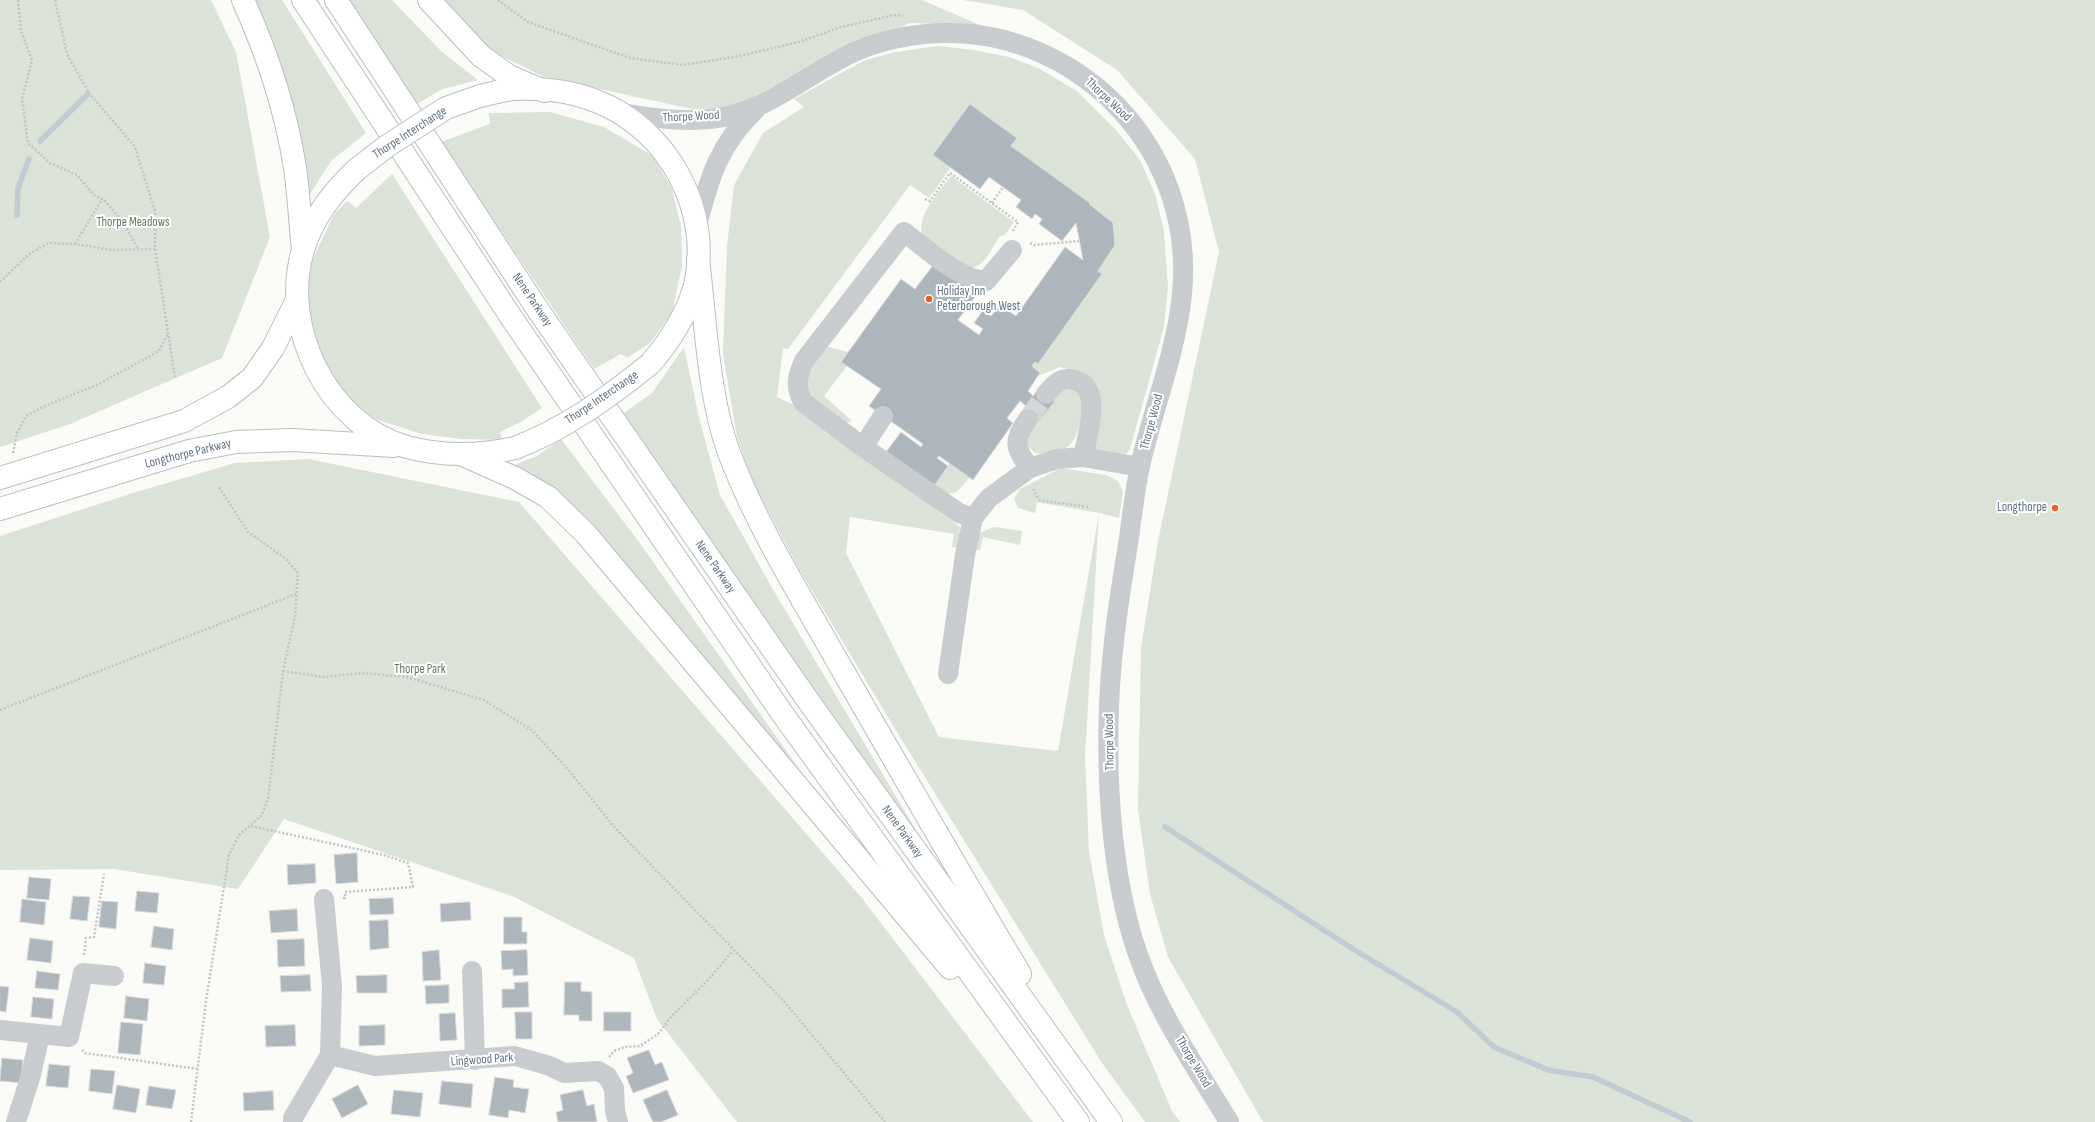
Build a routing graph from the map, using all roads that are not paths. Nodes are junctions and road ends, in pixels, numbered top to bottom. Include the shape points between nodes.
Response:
1 (242, 0) edge
2 (303, 0) edge
3 (336, 0) edge
4 (429, 0) edge
5 (544, 91) junction
6 (760, 104) junction
7 (621, 113) junction
8 (697, 226) junction
9 (1018, 241) road end
10 (303, 250) junction
11 (698, 258) junction
12 (297, 300) junction
13 (1046, 394) tunnel mouth
14 (883, 416) dead end
15 (1028, 419) tunnel mouth
16 (405, 447) junction
17 (863, 447) junction
18 (463, 455) junction
19 (1083, 457) junction
20 (1140, 467) junction
21 (1030, 468) junction
22 (5, 476) edge
23 (0, 509) edge
24 (973, 518) junction
25 (948, 674) dead end
26 (324, 899) road end
27 (472, 971) dead end
28 (114, 976) dead end
29 (0, 1030) edge
30 (40, 1034) junction
31 (330, 1055) junction
32 (475, 1060) junction
33 (1096, 1103) junction
34 (1073, 1116) edge
35 (16, 1122) edge
36 (293, 1122) edge
37 (618, 1122) edge
38 (1111, 1122) edge
39 (1229, 1122) edge

1 - 10 main road via 257,30 281,103 295,168
2 - 34 main road, Nene Parkway via 513,320 784,716
3 - 33 main road, Nene Parkway via 536,307 604,406 809,702
4 - 5 main road via 481,56 509,76
5 - 7 main road, Thorpe Interchange via 571,94 596,101
5 - 10 main road, Thorpe Interchange, bridge via 512,89 480,96 446,108 387,146 333,192 315,220
6 - 7 street, Thorpe Wood via 732,115 698,120 663,120
6 - 8 street, Thorpe Wood via 739,125 724,148 708,181
6 - 20 street, Thorpe Wood via 854,52 886,41 920,34 956,33 999,39 1025,46 1059,61 1088,79 1114,102 1135,125 1155,156 1171,194 1180,228 1183,259 1182,294 1176,329
7 - 8 main road, Thorpe Interchange via 640,126 672,161 686,189
8 - 11 main road, Thorpe Interchange
9 - 17 street via 986,281 975,281 904,232 804,361 797,383 798,394 803,402
10 - 12 main road, Thorpe Interchange
11 - 18 main road, Thorpe Interchange, bridge via 694,288 684,316 669,341 650,364 619,389 546,436 515,448
11 - 33 main road via 719,418 732,462 778,556 922,810
12 - 16 main road, Thorpe Interchange via 303,338 312,362 328,390 350,414 376,433
12 - 22 main road via 273,348 252,378 228,397 184,421
13 - 19 street via 1056,383 1067,378 1079,381 1088,389 1092,403
14 - 17 street
15 - 21 street via 1021,429 1016,446
16 - 18 main road, Thorpe Interchange
16 - 23 main road, Longthorpe Parkway via 292,440 236,442 189,452
17 - 24 street via 959,513
18 - 34 main road via 515,478 548,498 586,534
19 - 20 street
19 - 21 street via 1057,459
20 - 39 street, Thorpe Wood via 1120,591 1109,705 1114,846 1126,913 1143,968 1166,1017
21 - 24 street via 989,498
24 - 25 street via 965,555
26 - 31 street via 332,986
27 - 32 street
28 - 30 street via 83,973 69,1036
29 - 30 street
30 - 35 street via 32,1075
31 - 32 street, Lingwood Park via 374,1066
31 - 36 street
32 - 37 street, Lingwood Park via 515,1056 550,1066 564,1073 598,1071 607,1076 614,1088
33 - 38 main road, Nene Parkway

